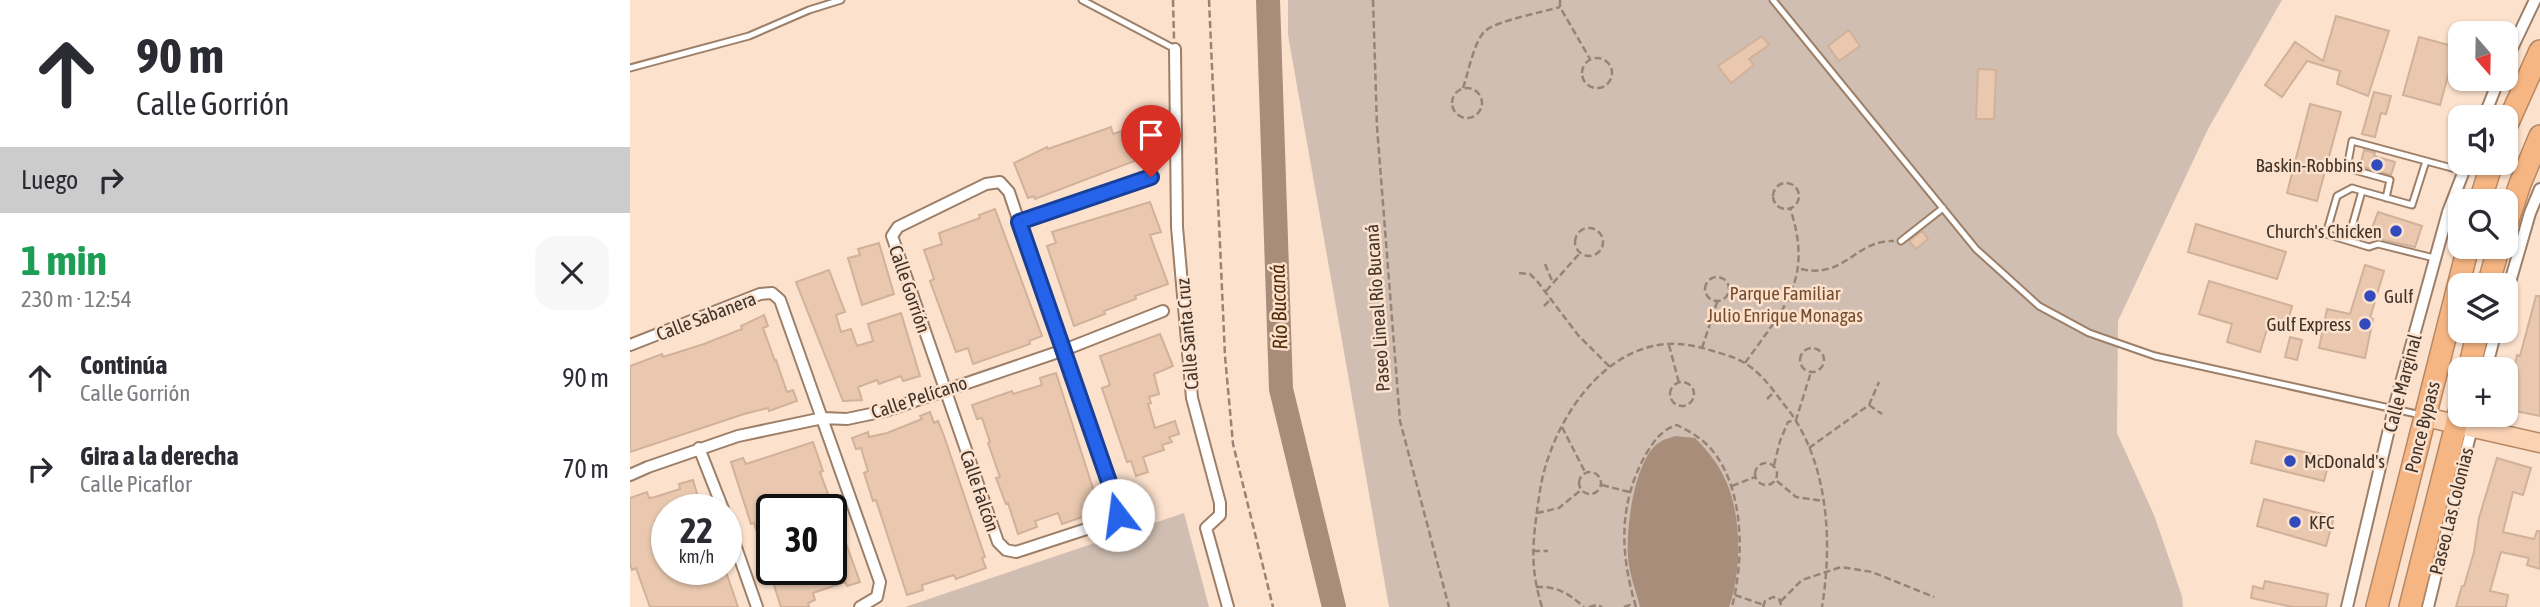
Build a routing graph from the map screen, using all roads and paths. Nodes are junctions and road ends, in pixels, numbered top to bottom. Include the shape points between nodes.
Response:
1 (841, 0) edge
2 (1082, 0) edge
3 (1173, 0) edge
4 (1209, 0) edge
5 (1373, 0) edge
6 (1560, 0) edge
7 (1773, 0) edge
8 (2535, 0) edge
9 (1560, 7) junction
10 (2518, 36) edge
11 (1175, 49) junction
12 (2540, 51) edge
13 (1590, 59) junction
14 (630, 68) edge
15 (1463, 89) junction
16 (2516, 105) edge
17 (2540, 136) edge
18 (2426, 161) junction
19 (2448, 164) edge
20 (2462, 175) edge
21 (1151, 177) dead end
22 (2540, 189) edge
23 (2518, 190) edge
24 (2361, 191) junction
25 (2386, 198) junction
26 (1790, 208) junction
27 (1943, 208) junction
28 (1019, 222) junction
29 (2351, 230) dead end
30 (1901, 241) joint
31 (1580, 253) junction
32 (2435, 258) junction
33 (2465, 259) edge
34 (1545, 264) dead end
35 (1799, 268) junction
36 (1519, 273) dead end
37 (2513, 273) edge
38 (1553, 283) junction
39 (1546, 291) junction
40 (1552, 299) junction
41 (1717, 302) junction
42 (1544, 306) dead end
43 (1163, 311) dead end
44 (1669, 344) junction
45 (630, 345) edge
46 (1702, 348) junction
47 (1064, 349) junction
48 (1745, 363) junction
49 (1611, 368) junction
50 (1811, 372) junction
51 (1879, 382) dead end
52 (1679, 383) junction
53 (945, 389) junction
54 (1774, 392) junction
55 (1767, 399) dead end
56 (1869, 405) junction
57 (2394, 408) junction
58 (1882, 414) dead end
59 (2425, 417) junction
60 (823, 418) junction
61 (2448, 418) edge
62 (1796, 420) junction
63 (1562, 427) junction
64 (2463, 427) edge
65 (2464, 427) edge
66 (2493, 427) edge
67 (2540, 443) edge
68 (1809, 448) junction
69 (699, 449) junction
70 (1774, 466) junction
71 (1585, 472) junction
72 (630, 475) edge
73 (1755, 477) junction
74 (1776, 480) junction
75 (1601, 485) junction
76 (1731, 487) junction
77 (1581, 490) junction
78 (1629, 492) junction
79 (717, 494) edge
80 (1823, 501) junction
81 (1537, 513) junction
82 (1533, 551) junction
83 (1548, 551) dead end
84 (742, 564) edge
85 (1828, 571) junction
86 (1536, 587) junction
87 (1735, 595) junction
88 (1934, 597) dead end
89 (1781, 601) junction
90 (1635, 605) edge
91 (1763, 606) edge
92 (757, 607) edge
93 (860, 607) edge
94 (1228, 607) edge
95 (1273, 607) edge
96 (1449, 607) edge
97 (1542, 607) edge
98 (1584, 607) edge
99 (1589, 607) edge
100 (1602, 607) edge
101 (1624, 607) edge
102 (1732, 607) edge
103 (1782, 607) edge
104 (1822, 607) edge
105 (2347, 607) edge
106 (2376, 607) edge
107 (2410, 607) edge
108 (2428, 607) edge

1 - 14 lane via 748,36
2 - 11 lane
3 - 11 path
4 - 95 path via 1233,444
5 - 96 path, Paseo Lineal Río Bucaná via 1377,127 1400,421
6 - 9 path
7 - 27 lane
8 - 10 street
9 - 13 path
9 - 15 path via 1485,31
11 - 94 street, Calle Santa Cruz via 1177,227 1192,398 1220,503 1220,515 1206,528
12 - 16 highway
13 - 13 path via 1583,66 1583,81 1591,88 1606,86 1613,73 1609,63
15 - 15 path via 1452,103 1458,115 1468,118 1477,114 1481,100 1477,92
17 - 23 highway
18 - 19 lane
18 - 25 lane via 2412,205
18 - 25 lane via 2352,141 2347,168 2390,180
20 - 32 street, Calle Marginal
21 - 28 street
22 - 37 street
24 - 25 lane
24 - 29 lane
24 - 32 lane via 2352,188 2337,196 2326,234
26 - 26 path via 1799,194 1792,184 1784,183 1773,191 1773,200 1779,207
26 - 35 path
27 - 30 lane
27 - 57 lane via 1976,249 2039,306 2090,333 2155,356
28 - 47 street, Calle Gorrión
28 - 53 street, Calle Gorrión via 1009,192 1000,182 986,184 898,227 892,236
30 - 35 path via 1875,242 1837,267
31 - 31 path via 1588,256 1600,251 1600,233 1591,228 1579,232 1575,241
31 - 38 path
32 - 57 street, Calle Marginal
33 - 59 highway, Ponce Bypass
34 - 38 path
35 - 48 path via 1790,298
36 - 39 path via 1530,274
38 - 39 path
39 - 40 path
40 - 42 path
40 - 49 path via 1578,335
41 - 41 path via 1727,297 1729,289 1724,279 1717,277 1706,283 1705,291
41 - 46 path
43 - 47 street, Calle Pelícano
44 - 46 path
44 - 49 path via 1625,357
44 - 52 path
45 - 60 street, Calle Sabanera via 772,293 780,300
46 - 48 path
47 - 53 street, Calle Pelícano
47 - 53 street, Calle Falcón via 1117,505 1118,515 1108,522 1016,552 1006,550 998,542
48 - 54 path
49 - 63 path via 1578,398
50 - 50 path via 1822,368 1825,361 1820,350 1813,348 1802,353 1800,361
50 - 62 path
51 - 56 path
52 - 52 path via 1671,397 1678,405 1686,405 1694,392 1690,385
53 - 60 street, Calle Pelícano via 885,411 847,419
54 - 55 path
54 - 62 path
56 - 58 path
56 - 68 path
57 - 59 lane
57 - 105 street, Calle Marginal
59 - 61 main road
59 - 106 highway, Ponce Bypass
60 - 69 street, Calle Pelícano
60 - 93 street via 880,582 877,597
62 - 68 path
62 - 70 path via 1788,422
63 - 71 path
63 - 81 path via 1550,447
64 - 107 highway, Ponce Bypass
65 - 108 street, Paseo Las Colonias
66 - 67 main road
68 - 80 path
69 - 72 street, Calle Pelícano
69 - 79 street
70 - 73 path via 1760,464
70 - 74 path
71 - 75 path via 1597,474
71 - 77 path via 1579,479
73 - 74 path via 1767,486
73 - 76 path
74 - 80 path via 1796,497
75 - 77 path via 1591,494
75 - 78 path
76 - 78 path via 1712,449 1677,425 1666,428 1656,439
76 - 87 path via 1740,547
77 - 81 path via 1559,508
78 - 90 path via 1624,556
80 - 85 path
81 - 82 path
82 - 83 path
82 - 86 path
84 - 92 street
85 - 88 path via 1841,567 1872,572
85 - 89 path via 1802,580
85 - 104 path
86 - 97 path
86 - 98 path via 1565,590
87 - 91 path
87 - 102 path
89 - 91 path via 1770,597
89 - 103 path
90 - 101 path
99 - 100 path

